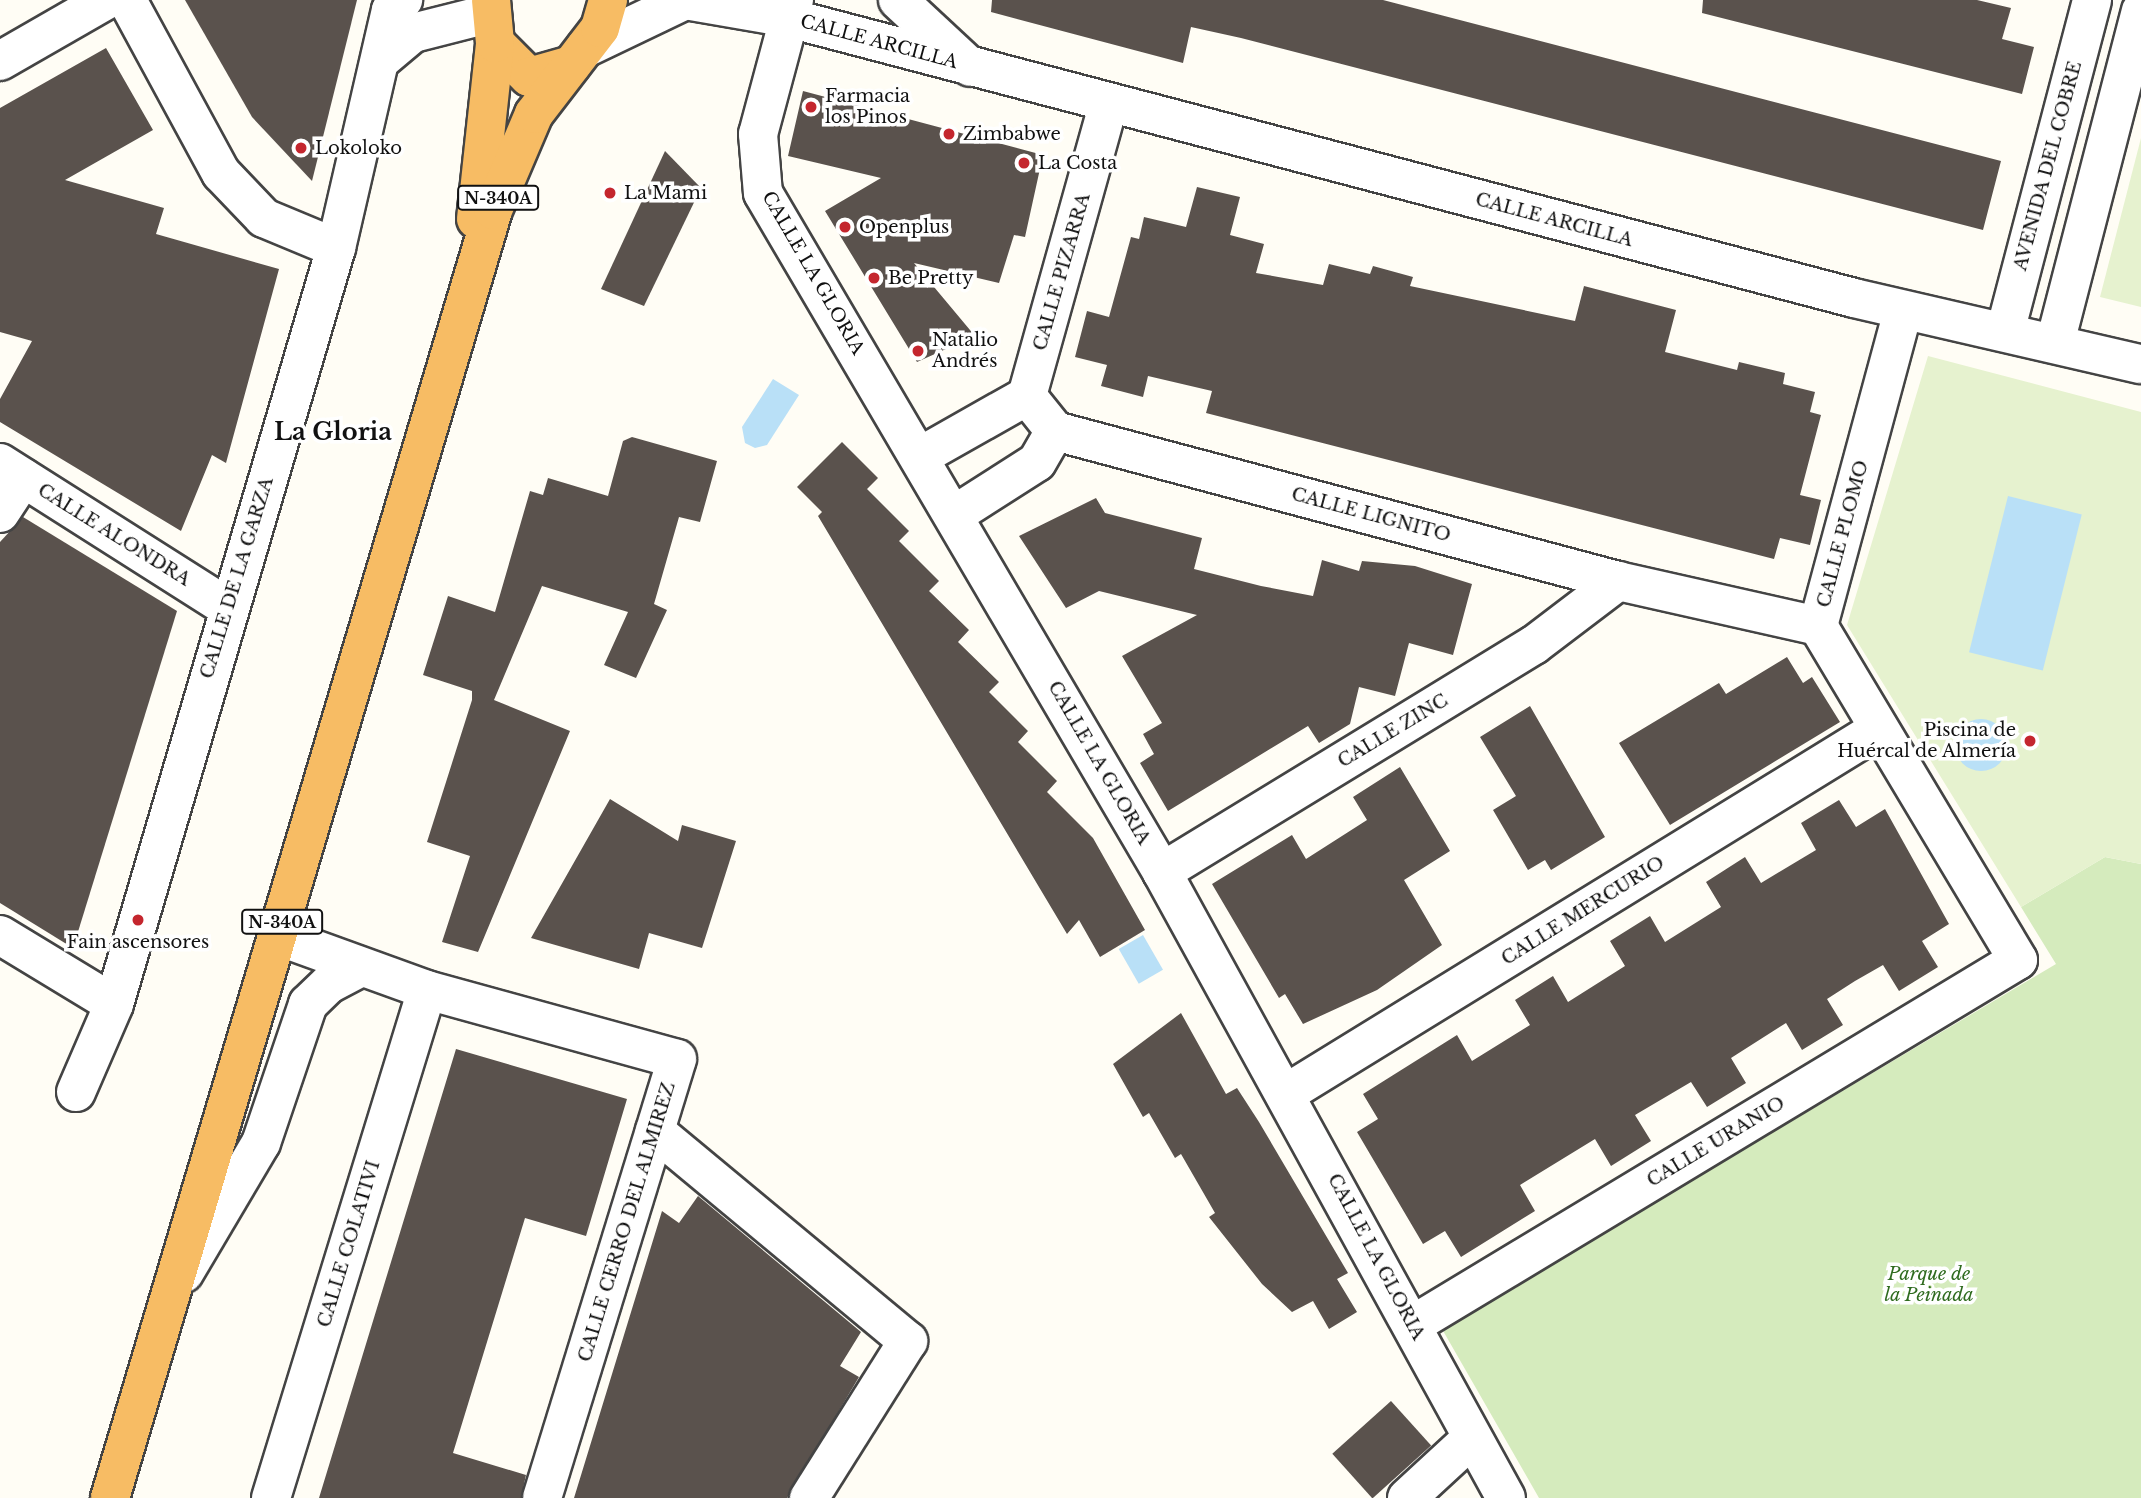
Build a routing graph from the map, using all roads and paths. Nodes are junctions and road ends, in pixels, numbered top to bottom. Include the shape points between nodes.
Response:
1 (106, 0) edge
2 (127, 0) edge
3 (608, 0) edge
4 (747, 0) edge
5 (898, 0) edge
6 (2092, 0) edge
7 (397, 5) edge
8 (791, 9) edge
9 (2141, 11) edge
10 (493, 18) edge
11 (578, 57) junction
12 (382, 59) junction
13 (0, 61) edge
14 (970, 67) junction
15 (1108, 104) junction
16 (336, 248) junction
17 (1903, 310) junction
18 (2005, 332) junction
19 (2055, 343) junction
20 (451, 345) junction
21 (2141, 364) edge
22 (1027, 396) junction
23 (1055, 431) junction
24 (919, 457) junction
25 (11, 470) edge
26 (0, 513) edge
27 (954, 515) junction
28 (1618, 581) junction
29 (227, 607) junction
30 (1818, 626) junction
31 (1879, 729) junction
32 (1162, 872) junction
33 (0, 935) edge
34 (278, 936) junction
35 (2018, 960) joint
36 (361, 967) junction
37 (427, 989) junction
38 (114, 1004) junction
39 (76, 1092) dead end
40 (1287, 1093) junction
41 (655, 1131) junction
42 (176, 1286) junction
43 (1414, 1324) junction
44 (1471, 1440) junction
45 (110, 1498) edge
46 (271, 1498) edge
47 (542, 1498) edge
48 (808, 1498) edge
49 (1407, 1498) edge
50 (1506, 1498) edge

1 - 13 street
2 - 16 street via 221,173 264,218
3 - 11 highway, N-340A
4 - 8 street, CALLE ARCILLA
5 - 14 street, CALLE ARCILLA
6 - 18 street, AVENIDA DEL COBRE
7 - 12 street, CALLE DE LA GARZA
8 - 11 street, CALLE ARCILLA via 685,1
8 - 14 street, CALLE ARCILLA
8 - 24 street, CALLE LA GLORIA via 758,134 763,193
9 - 19 street
10 - 11 highway via 529,76
10 - 12 street via 413,33
10 - 20 highway, N-340A via 474,237
11 - 20 highway, N-340A via 534,114 496,202
12 - 16 street, CALLE DE LA GARZA
14 - 15 street, CALLE ARCILLA
15 - 17 street, CALLE ARCILLA
15 - 22 street, CALLE PIZARRA
16 - 29 street, CALLE DE LA GARZA
17 - 18 street, CALLE ARCILLA
17 - 30 street, CALLE PLOMO
18 - 19 street, CALLE ARCILLA
19 - 21 street, CALLE ARCILLA
20 - 34 highway, N-340A
22 - 23 street
22 - 24 street
23 - 27 street via 1037,463
23 - 28 street, CALLE LIGNITO
24 - 27 street, CALLE LA GLORIA
25 - 26 street
25 - 29 street, CALLE ALONDRA
27 - 32 street, CALLE LA GLORIA
28 - 30 street, CALLE LIGNITO
28 - 32 street, CALLE ZINC via 1534,645
29 - 38 street, CALLE DE LA GARZA
30 - 31 street, CALLE PLOMO
31 - 35 street, CALLE PLOMO
31 - 40 street, CALLE MERCURIO
32 - 40 street, CALLE LA GLORIA
33 - 38 street
34 - 36 street, CALLE CERRO DEL ALMIREZ
34 - 42 highway, N-340A
35 - 43 street, CALLE URANIO
36 - 37 street, CALLE CERRO DEL ALMIREZ
36 - 42 street via 308,1004 261,1143
37 - 41 street, CALLE CERRO DEL ALMIREZ via 677,1059
37 - 46 street, CALLE COLATIVI
38 - 39 street, CALLE DE LA GARZA
40 - 43 street, CALLE LA GLORIA
41 - 47 street, CALLE CERRO DEL ALMIREZ
41 - 48 street via 908,1341
42 - 45 highway, N-340A
43 - 44 street, CALLE LA GLORIA
44 - 49 street
44 - 50 street, CALLE LA GLORIA

